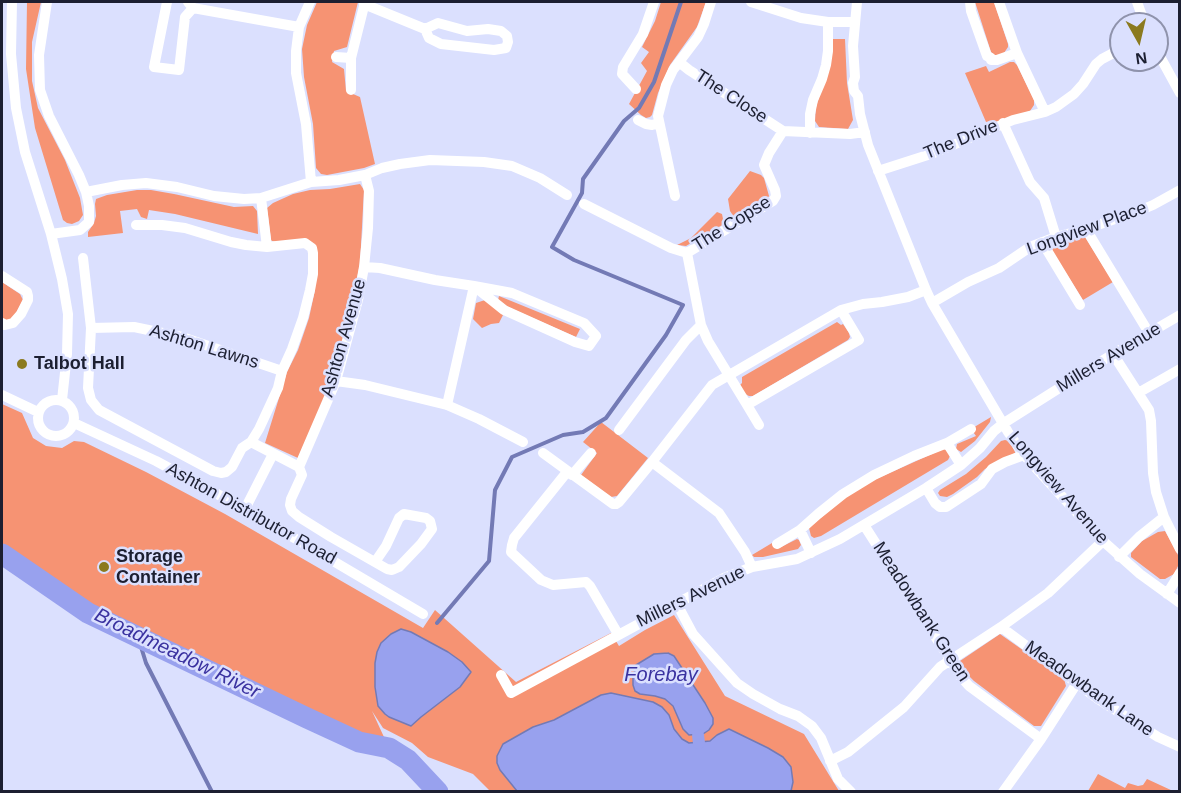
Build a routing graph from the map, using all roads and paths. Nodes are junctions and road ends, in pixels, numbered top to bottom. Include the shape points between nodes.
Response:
1 (12, 2) edge
2 (47, 2) edge
3 (167, 2) edge
4 (310, 2) edge
5 (654, 2) edge
6 (711, 2) edge
7 (751, 2) edge
8 (857, 2) edge
9 (970, 2) edge
10 (999, 2) edge
11 (364, 3) edge
12 (191, 5) edge
13 (828, 22) junction
14 (854, 22) junction
15 (299, 27) junction
16 (425, 29) junction
17 (1017, 53) junction
18 (6, 55) edge
19 (1109, 55) edge
20 (336, 57) dead end
21 (351, 58) junction
22 (679, 62) junction
23 (1168, 72) edge
24 (636, 89) dead end
25 (351, 90) dead end
26 (1179, 93) edge
27 (1046, 112) junction
28 (638, 120) dead end
29 (659, 123) junction
30 (1003, 123) junction
31 (783, 131) junction
32 (865, 132) junction
33 (810, 133) junction
34 (878, 171) junction
35 (364, 175) junction
36 (311, 183) junction
37 (1179, 190) edge
38 (86, 192) junction
39 (567, 195) dead end
40 (675, 196) dead end
41 (261, 198) junction
42 (584, 204) dead end
43 (136, 225) dead end
44 (1086, 229) junction
45 (51, 234) junction
46 (1056, 237) junction
47 (1042, 242) junction
48 (267, 247) junction
49 (687, 253) junction
50 (82, 258) dead end
51 (364, 267) junction
52 (2, 276) edge
53 (474, 286) junction
54 (926, 290) junction
55 (932, 303) junction
56 (1080, 305) dead end
57 (842, 310) junction
58 (1179, 315) edge
59 (2, 323) edge
60 (700, 325) junction
61 (91, 328) junction
62 (1149, 333) junction
63 (1113, 354) junction
64 (1179, 369) edge
65 (282, 371) junction
66 (729, 375) junction
67 (336, 381) junction
68 (1138, 393) junction
69 (2, 395) edge
70 (62, 400) junction
71 (447, 405) junction
72 (747, 405) junction
73 (38, 412) junction
74 (74, 423) junction
75 (1004, 423) junction
76 (759, 425) dead end
77 (971, 429) dead end
78 (619, 430) dead end
79 (251, 442) junction
80 (523, 442) dead end
81 (947, 443) junction
82 (543, 453) dead end
83 (591, 453) dead end
84 (273, 454) junction
85 (1024, 454) junction
86 (652, 462) junction
87 (961, 465) junction
88 (299, 467) junction
89 (570, 473) junction
90 (926, 488) junction
91 (245, 508) junction
92 (1164, 517) junction
93 (864, 525) junction
94 (800, 530) junction
95 (1103, 541) junction
96 (777, 544) dead end
97 (1179, 549) edge
98 (811, 553) junction
99 (1119, 557) junction
100 (375, 562) junction
101 (752, 567) junction
102 (1179, 573) edge
103 (1167, 594) junction
104 (1179, 603) edge
105 (677, 604) junction
106 (423, 614) dead end
107 (1001, 627) junction
108 (618, 634) junction
109 (950, 660) junction
110 (501, 675) dead end
111 (1077, 683) junction
112 (1041, 738) junction
113 (1179, 747) edge
114 (830, 761) junction
115 (851, 792) edge
116 (1003, 792) edge

1 - 18 street
2 - 38 street via 39,55 40,90
3 - 12 street via 154,67 179,69 185,17
4 - 15 street
5 - 24 street via 643,34 623,68 622,74
6 - 22 street, The Close via 698,38
7 - 13 street
8 - 14 street
9 - 17 street via 987,56 997,60
10 - 17 street
11 - 16 street
11 - 21 street
12 - 15 street
13 - 14 street
13 - 33 street via 826,65 813,100
14 - 32 street via 853,83
15 - 36 street via 296,74 306,124
16 - 16 street via 438,23 467,31 501,31 508,42 506,48 494,50 441,44 429,38
17 - 27 street
18 - 45 street via 25,152
19 - 27 street, The Drive via 1096,64 1074,94
20 - 21 street
21 - 25 street
22 - 29 street, The Close via 666,85
22 - 31 street, The Close
23 - 26 street
27 - 30 street, The Drive
28 - 29 street
29 - 40 street, The Close
30 - 34 street, The Drive via 934,153
30 - 46 street via 1030,182 1044,198
31 - 33 street
31 - 49 street, The Copse via 764,165 776,190 773,201
32 - 33 street
32 - 34 street
34 - 54 street, Longview Avenue
35 - 36 street
35 - 39 street via 430,160 484,162 526,171
35 - 51 street, Ashton Avenue via 369,191
36 - 41 street
37 - 44 street, Longview Place via 1147,208
38 - 41 street via 146,183 214,196
38 - 45 street via 88,222 80,230
41 - 48 street
42 - 49 street, The Copse
43 - 48 street via 185,228 231,242
44 - 46 street, Longview Place
44 - 62 street
45 - 70 street via 68,315
46 - 47 street, Longview Place
47 - 55 street, Longview Place
47 - 56 street
48 - 65 street via 305,243 313,254 313,274 303,318
49 - 60 street, The Copse
50 - 61 street
51 - 53 street
51 - 67 street, Ashton Avenue
52 - 59 street via 27,292 28,300 13,323
53 - 53 street via 512,292 584,323 596,336 590,346 575,342 504,310
53 - 71 street
54 - 55 street, Longview Avenue
54 - 57 street
55 - 75 street, Longview Avenue
57 - 66 street
57 - 72 street via 859,340
58 - 62 street, Millers Avenue
60 - 66 street
60 - 78 street
61 - 65 street, Ashton Lawns via 134,327 182,337
61 - 79 street via 88,388 99,410 221,473 232,467 242,448
62 - 63 street, Millers Avenue
63 - 68 street
63 - 75 street, Millers Avenue
64 - 68 street
65 - 79 street via 268,411
66 - 72 street
66 - 86 street via 707,390
67 - 71 street
67 - 88 street, Ashton Avenue
68 - 92 street via 1149,410 1153,473
69 - 73 street
70 - 73 street via 50,400
70 - 74 street via 71,407
71 - 80 street
72 - 76 street
73 - 74 street via 38,424 50,436 62,436
74 - 91 street, Ashton Distributor Road via 156,460
75 - 85 street, Longview Avenue
75 - 87 street, Millers Avenue
77 - 81 street
79 - 84 street
81 - 87 street
81 - 94 street via 874,475 843,494
82 - 89 street
83 - 89 street
84 - 88 street
84 - 91 street
85 - 90 street via 992,469 981,484 946,507 935,503
85 - 95 street, Longview Avenue
86 - 89 street via 616,504
86 - 101 street via 719,513
87 - 90 street, Millers Avenue
88 - 100 street, Ashton Avenue via 302,475 291,499 292,510
89 - 108 street via 514,538 512,552 541,580 553,585 586,582
90 - 93 street, Millers Avenue
91 - 106 street, Ashton Distributor Road
92 - 97 street
92 - 99 street
93 - 98 street, Millers Avenue
93 - 109 street, Meadowbank Green
94 - 96 street
94 - 98 street
95 - 99 street, Longview Avenue
95 - 107 street via 1048,593
98 - 101 street, Millers Avenue
99 - 103 street, Longview Avenue
100 - 100 street via 404,514 430,521 429,535 399,567 387,569
101 - 105 street, Millers Avenue
102 - 103 street
103 - 104 street, Longview Avenue
105 - 108 street, Millers Avenue
105 - 114 street via 693,634 724,670 753,694 812,726
107 - 109 street
107 - 111 street, Meadowbank Lane
108 - 110 street, Millers Avenue via 511,693
109 - 112 street, Meadowbank Green via 969,686
109 - 114 street via 904,706 848,752
111 - 112 street
111 - 113 street, Meadowbank Lane
112 - 116 street
114 - 115 street via 838,779

